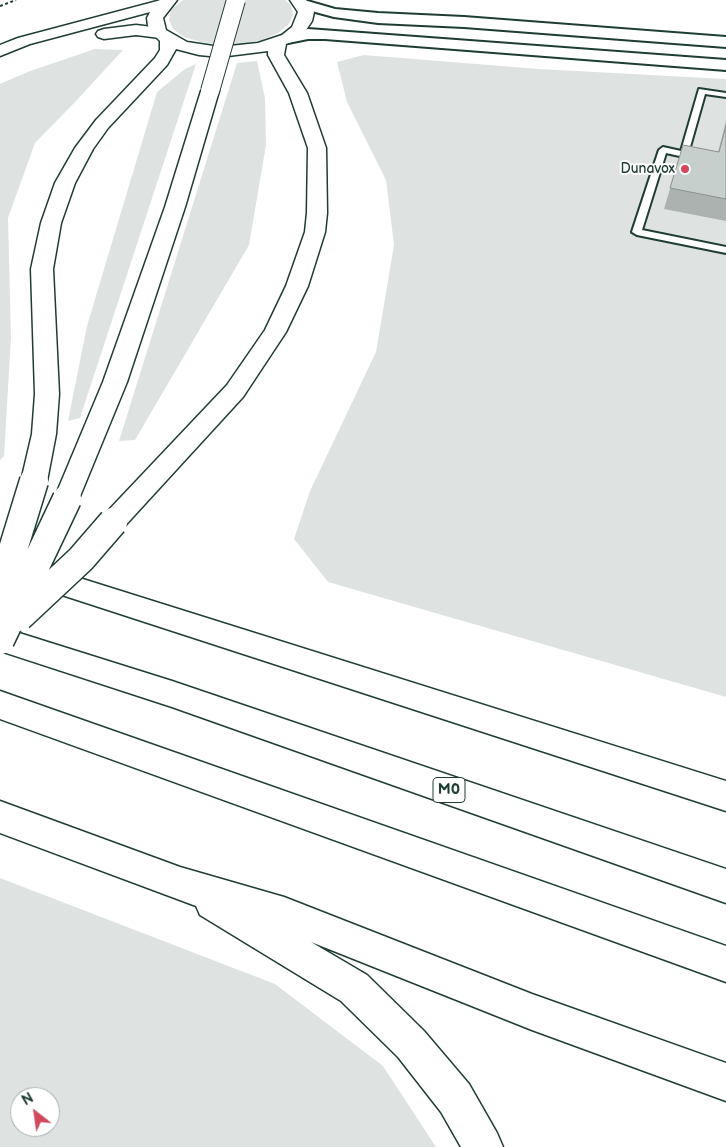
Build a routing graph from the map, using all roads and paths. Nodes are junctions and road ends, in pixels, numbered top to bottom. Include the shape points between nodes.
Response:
1 (16, 0) edge
2 (236, 0) edge
3 (166, 2) edge
4 (300, 2) edge
5 (0, 6) edge
6 (164, 36) junction
7 (283, 40) junction
8 (726, 42) edge
9 (0, 51) edge
10 (0, 65) edge
11 (726, 65) edge
12 (726, 95) edge
13 (726, 250) edge
14 (0, 564) edge
15 (3, 635) edge
16 (0, 705) edge
17 (726, 796) edge
18 (0, 817) edge
19 (180, 884) junction
20 (726, 886) edge
21 (726, 964) edge
22 (726, 1082) edge
23 (483, 1147) edge

1 - 5 path
2 - 15 main road, bridge via 175,207 118,373 67,499
3 - 6 main road via 156,18 156,26
3 - 9 main road via 24,41
4 - 7 main road via 306,12 304,21 298,30
4 - 8 street via 334,13 378,18
6 - 7 main road via 190,48 220,52 248,50
6 - 10 main road via 136,30 114,32 69,40
6 - 15 main road, bridge via 168,50 84,148 65,183 51,223 42,269 47,394 44,434 34,481 11,556
7 - 11 street via 325,34
7 - 15 main road, bridge via 276,49 276,55 298,93 317,148 318,194 314,232 297,286 275,332 236,391 81,560
12 - 13 lane via 702,91 684,154 663,150 637,232
14 - 17 main road
15 - 20 main road, M0
16 - 21 main road
18 - 19 main road
19 - 22 main road via 284,914 532,1012
19 - 23 main road via 354,988 410,1044 455,1098

